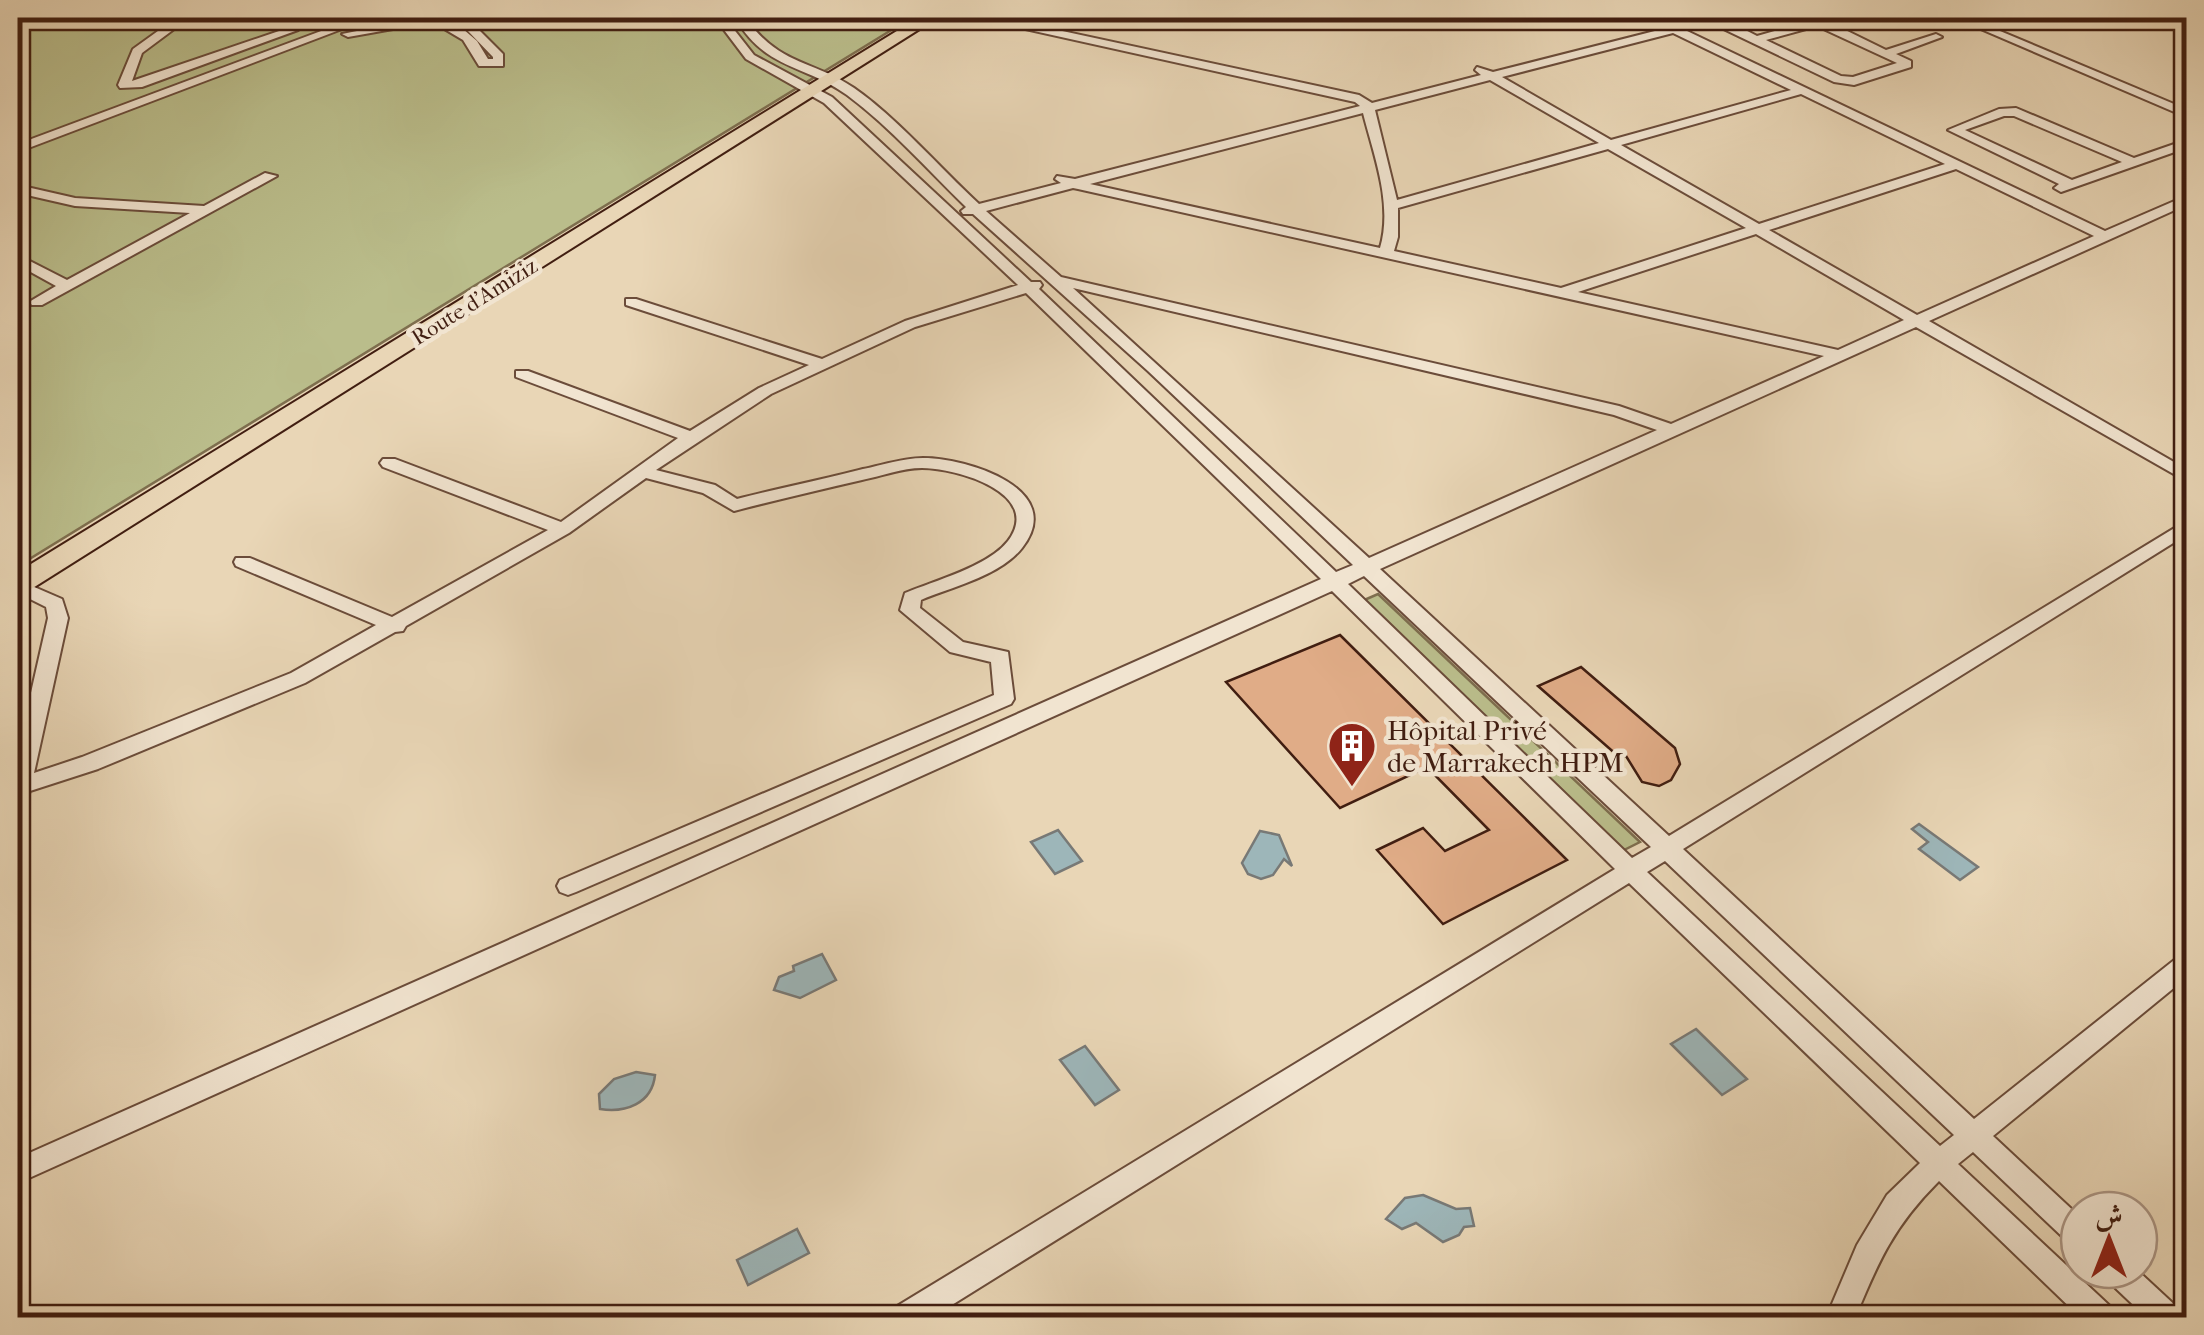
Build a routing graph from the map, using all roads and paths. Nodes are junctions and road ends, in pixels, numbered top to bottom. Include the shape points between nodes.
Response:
1 (183, 18) edge
2 (327, 18) edge
3 (365, 18) edge
4 (720, 18) edge
5 (740, 18) edge
6 (930, 18) edge
7 (989, 18) edge
8 (1693, 18) edge
9 (1714, 18) edge
10 (1835, 18) edge
11 (1962, 18) edge
12 (1976, 18) edge
13 (417, 19) edge
14 (444, 20) edge
15 (1819, 22) junction
16 (1670, 27) junction
17 (1936, 37) dead end
18 (1755, 40) junction
19 (1886, 53) junction
20 (267, 64) dead end
21 (1486, 73) junction
22 (512, 77) dead end
23 (821, 85) junction
24 (1803, 90) junction
25 (1363, 102) junction
26 (2186, 110) edge
27 (2186, 144) edge
28 (1612, 146) junction
29 (18, 148) edge
30 (2132, 162) junction
31 (1959, 164) junction
32 (270, 176) dead end
33 (1062, 178) junction
34 (1078, 185) junction
35 (2072, 185) junction
36 (18, 188) edge
37 (2032, 198) junction
38 (2186, 200) edge
39 (1390, 206) junction
40 (959, 208) junction
41 (202, 210) junction
42 (1758, 229) junction
43 (2104, 236) junction
44 (1386, 253) junction
45 (18, 259) edge
46 (1057, 280) junction
47 (66, 285) junction
48 (1026, 287) junction
49 (1565, 292) junction
50 (38, 302) dead end
51 (631, 302) dead end
52 (1914, 322) junction
53 (1842, 354) junction
54 (820, 363) junction
55 (1154, 368) junction
56 (522, 374) dead end
57 (1124, 379) junction
58 (1674, 430) junction
59 (690, 437) junction
60 (388, 463) dead end
61 (644, 472) junction
62 (2186, 476) edge
63 (2186, 528) edge
64 (563, 529) junction
65 (243, 562) dead end
66 (1366, 567) junction
67 (1335, 581) junction
68 (18, 585) edge
69 (396, 626) junction
70 (19, 792) edge
71 (1667, 852) junction
72 (1632, 872) junction
73 (568, 886) dead end
74 (2186, 964) edge
75 (1976, 1138) junction
76 (1938, 1164) junction
77 (18, 1172) edge
78 (2059, 1215) edge
79 (2138, 1290) edge
80 (904, 1318) edge
81 (1840, 1318) edge
82 (2102, 1318) edge
83 (2168, 1318) edge

1 - 2 street via 144,44 129,69 167,74
3 - 29 street
4 - 23 street via 750,56
5 - 23 street via 755,40
6 - 23 main road, Route d'Amiziz
7 - 25 street
8 - 16 street
9 - 16 street
9 - 18 street
10 - 15 street
11 - 26 street
12 - 26 street
13 - 14 street
13 - 20 street via 355,32
14 - 22 street via 479,48 483,63
15 - 18 street
15 - 19 street
16 - 21 street
16 - 24 street
17 - 19 street
18 - 19 street via 1846,81 1906,64
21 - 25 street
21 - 28 street
23 - 40 street via 846,114
23 - 68 main road, Route d'Amiziz
24 - 28 street
24 - 31 street
25 - 33 street
25 - 34 street
25 - 39 street
27 - 30 street
28 - 39 street
28 - 42 street
30 - 35 street
30 - 35 street via 2016,112 1954,130
31 - 37 street
31 - 42 street
32 - 41 street
33 - 34 street
33 - 40 street
34 - 40 street
34 - 44 street
35 - 37 street
36 - 41 street via 75,202
37 - 43 street
38 - 43 street
39 - 44 street
40 - 46 street
40 - 48 street
41 - 47 street
42 - 49 street
42 - 52 street
43 - 52 street
44 - 49 street
45 - 47 street
46 - 48 street
46 - 55 street
46 - 58 street
47 - 50 street
48 - 54 street via 910,324
48 - 57 street
49 - 53 street
51 - 54 street
52 - 53 street
52 - 62 street
53 - 58 street
54 - 59 street
55 - 57 street
55 - 66 street
56 - 59 street
57 - 67 street
58 - 66 street
59 - 61 street
60 - 64 street
61 - 64 street
61 - 73 street via 709,489 734,504 920,462 970,471 1013,492 1024,506 1017,542 1004,555 912,597 910,610 957,647 1002,657 1004,699
63 - 71 street
64 - 69 street
65 - 69 street
66 - 67 street
66 - 71 street
67 - 72 street
67 - 77 street
68 - 70 street via 55,604 58,618
69 - 70 street via 298,678
71 - 72 street
71 - 75 street
72 - 76 street
72 - 80 street
74 - 75 street
75 - 76 street
75 - 78 street
76 - 81 street via 1897,1204
76 - 82 street
79 - 83 street

